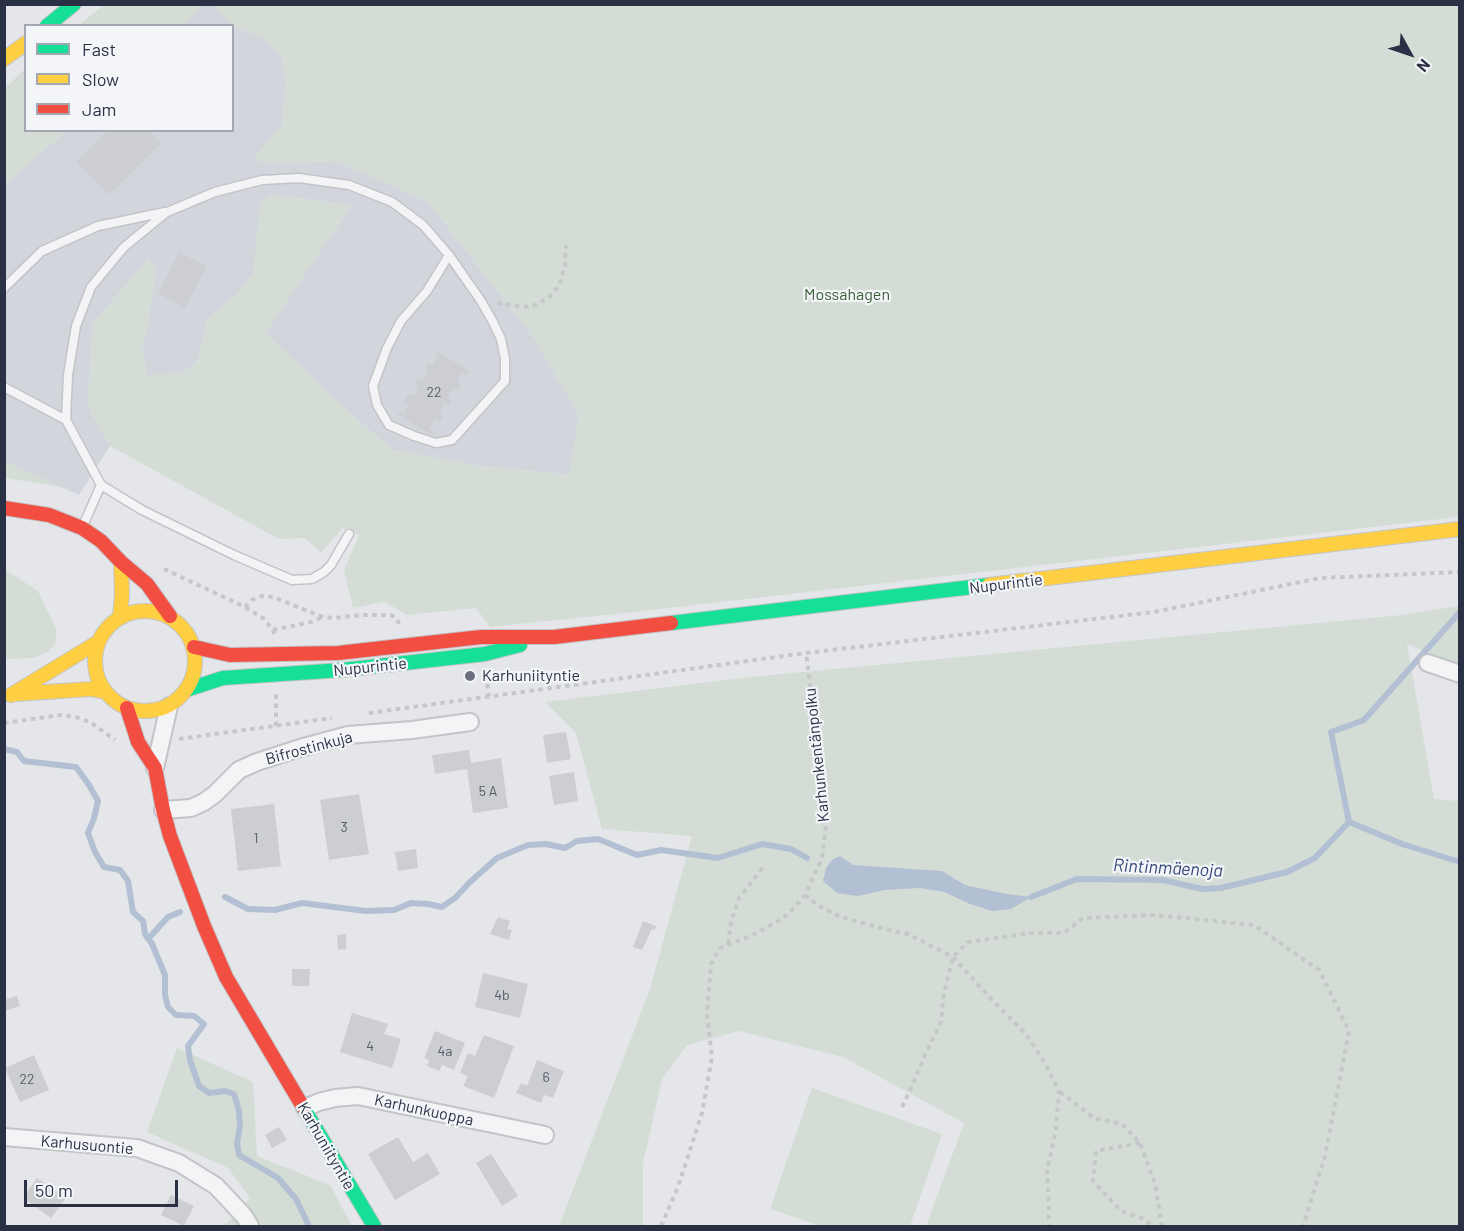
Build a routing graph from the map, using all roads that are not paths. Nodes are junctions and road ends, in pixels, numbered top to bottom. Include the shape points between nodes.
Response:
1 (74, 4) edge
2 (49, 24) edge
3 (24, 44) edge
4 (4, 59) edge
5 (167, 212) junction
6 (449, 255) junction
7 (4, 288) edge
8 (4, 387) edge
9 (66, 420) junction
10 (101, 485) junction
11 (4, 508) edge
12 (82, 528) junction
13 (1460, 529) edge
14 (349, 534) dead end
15 (121, 562) junction
16 (170, 616) junction
17 (120, 617) junction
18 (553, 637) junction
19 (98, 642) junction
20 (194, 647) junction
21 (1428, 663) dead end
22 (1460, 674) edge
23 (186, 690) junction
24 (105, 692) junction
25 (8, 695) edge
26 (169, 706) junction
27 (127, 708) junction
28 (470, 722) dead end
29 (155, 768) junction
30 (163, 810) junction
31 (305, 1108) junction
32 (545, 1135) dead end
33 (4, 1137) edge
34 (250, 1227) edge
35 (374, 1227) edge

1 - 2 main road
3 - 4 main road
5 - 6 lane via 215,192 262,180 299,178 349,185 392,202 423,225
5 - 7 lane via 98,226 42,251
5 - 9 lane via 124,247 91,288 75,326
6 - 6 lane via 501,339 505,381 452,440 436,443 389,425 377,405 373,386 401,321 428,291
8 - 9 lane
9 - 10 lane
10 - 12 lane
10 - 14 lane via 153,515 292,580 312,579 324,572
11 - 12 main road via 49,515
12 - 15 main road
13 - 18 main road, Nupurintie
15 - 16 main road via 147,584
15 - 17 main road
16 - 17 main road via 136,611
16 - 20 main road via 189,634
17 - 19 main road
18 - 20 main road, Nupurintie via 481,637 326,653 230,655
18 - 23 main road, Nupurintie via 485,654 223,678
19 - 24 main road via 97,676
19 - 25 main road
20 - 23 main road via 196,662
21 - 22 street
23 - 26 main road
24 - 25 main road via 91,689
24 - 27 main road
26 - 27 main road via 141,711
26 - 29 street, Karhuniityntie
27 - 29 main road, Karhuniityntie via 138,742
28 - 30 street, Bifrostinkuja via 348,735 300,748 239,770 204,802 190,808
29 - 30 main road, Karhuniityntie
30 - 31 main road, Karhuniityntie via 184,876 226,977
31 - 32 street, Karhunkuoppa via 358,1096
31 - 35 main road, Karhuniityntie
33 - 34 street, Karhusuontie via 137,1148 179,1163 216,1186

